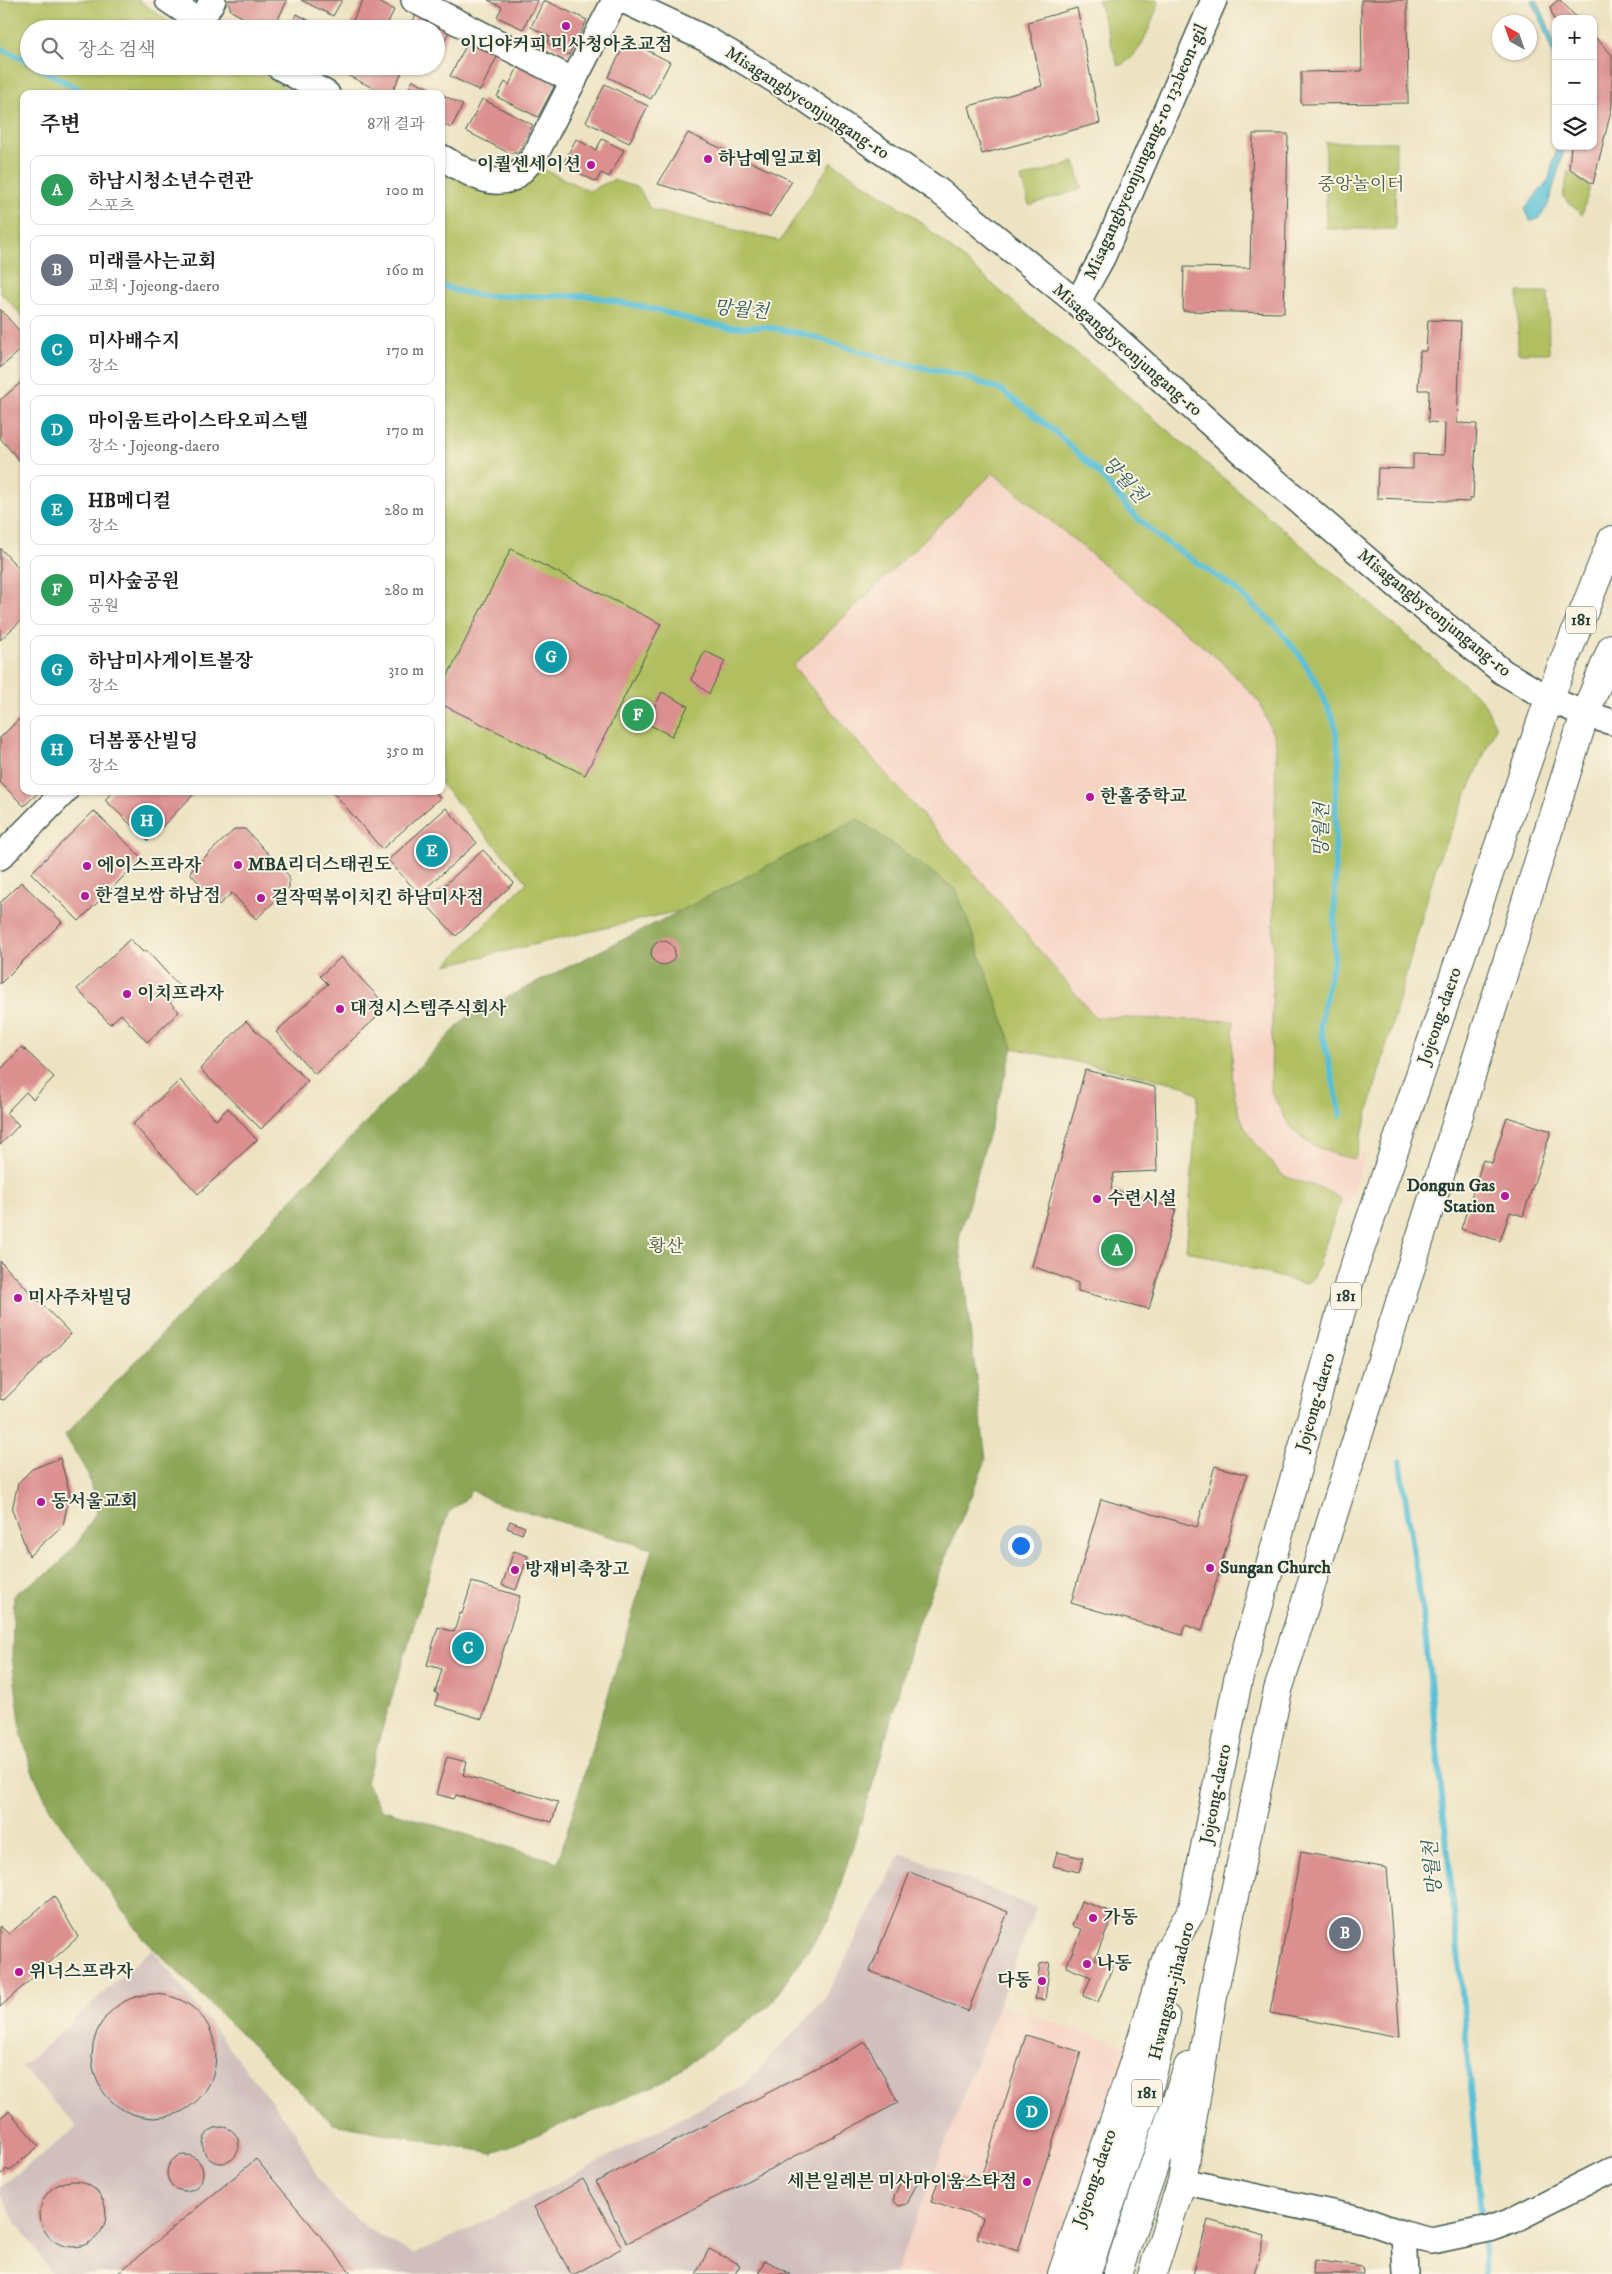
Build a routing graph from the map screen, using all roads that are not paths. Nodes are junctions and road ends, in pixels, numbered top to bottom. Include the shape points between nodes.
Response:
1 (168, 0) edge
2 (212, 0) edge
3 (414, 0) edge
4 (615, 0) edge
5 (623, 0) edge
6 (1214, 0) edge
7 (198, 20) edge
8 (207, 20) edge
9 (294, 75) edge
10 (574, 81) junction
11 (320, 90) edge
12 (445, 159) edge
13 (1077, 303) junction
14 (1612, 540) edge
15 (1612, 648) edge
16 (1549, 699) junction
17 (1585, 714) junction
18 (1612, 722) edge
19 (61, 795) edge
20 (0, 857) edge
21 (1193, 1908) junction
22 (1214, 1990) junction
23 (1612, 2170) edge
24 (1182, 2181) junction
25 (1404, 2234) junction
26 (1062, 2274) edge
27 (1086, 2274) edge
28 (1117, 2274) edge
29 (1152, 2274) edge
30 (1406, 2274) edge

1 - 7 street
2 - 8 street
3 - 10 street
4 - 10 street
5 - 13 street, Misagangbyeonjungang-ro via 706,39 831,116 939,191
6 - 13 street, Misagangbyeonjungang-ro 132beon-gil via 1102,258
9 - 11 street
10 - 12 street via 533,158 515,178 496,182 475,176
13 - 16 street, Misagangbyeonjungang-ro via 1244,454 1420,605 1503,672
14 - 16 main road, Jojeong-daero / 181
15 - 17 main road
16 - 17 street, Misagangbyeonjungang-ro
16 - 21 main road, Jojeong-daero / 181 via 1350,1279 1238,1680
17 - 18 street, Misagangbyeonjungang-ro
17 - 22 main road via 1278,1690
19 - 20 street
21 - 26 main road, Jojeong-daero via 1169,1950
21 - 27 main road, Hwangsan-jihadoro / 181 via 1145,2104
22 - 24 main road
22 - 28 main road, Hwangsan-jihadoro / 181
23 - 25 street via 1489,2230 1432,2241
24 - 25 street via 1364,2220
24 - 29 main road
25 - 30 street

